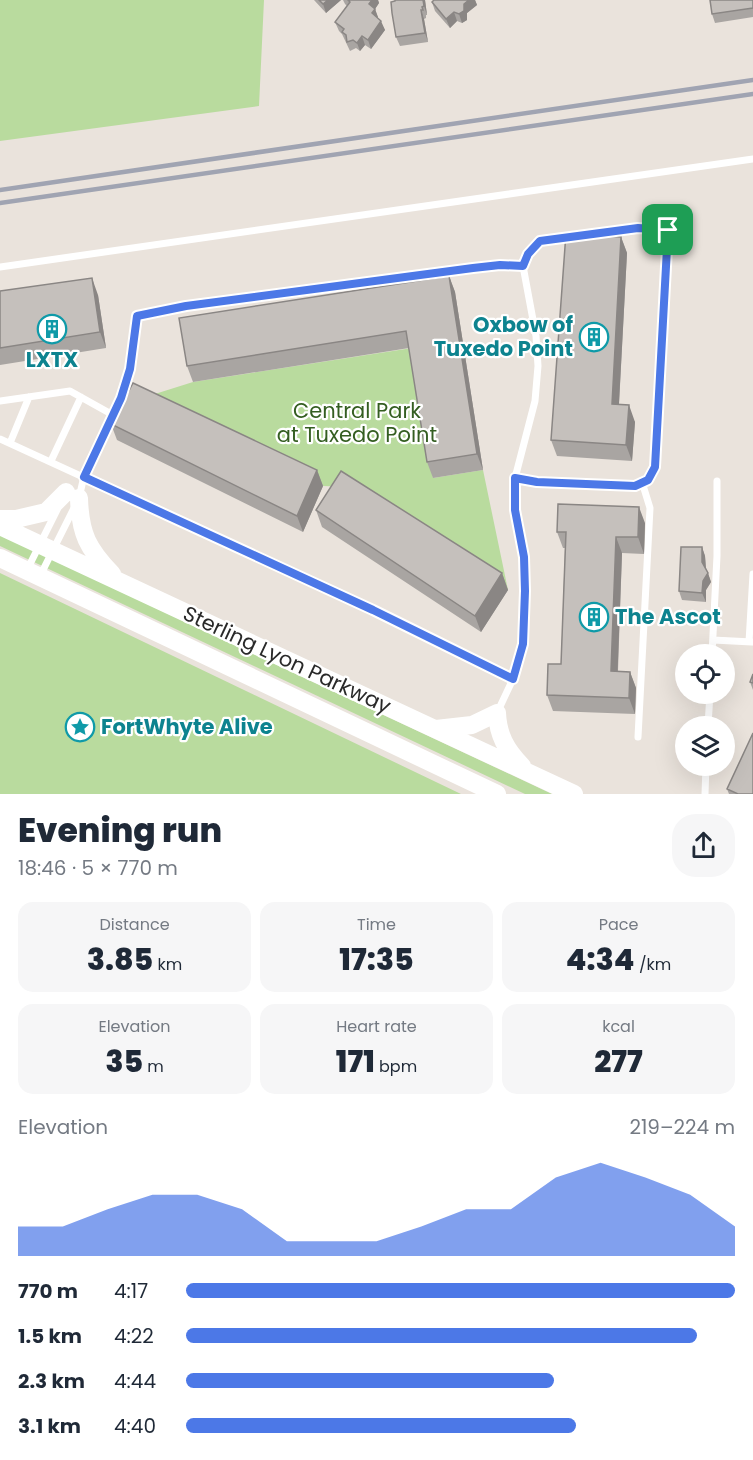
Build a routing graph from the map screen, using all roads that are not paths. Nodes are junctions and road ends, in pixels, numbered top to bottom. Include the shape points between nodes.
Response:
1 (753, 159) edge
2 (523, 266) junction
3 (0, 267) edge
4 (29, 397) junction
5 (81, 397) junction
6 (0, 401) edge
7 (113, 415) junction
8 (0, 439) edge
9 (10, 443) junction
10 (51, 461) junction
11 (84, 477) junction
12 (515, 478) junction
13 (717, 481) dead end
14 (642, 482) junction
15 (72, 495) junction
16 (0, 519) edge
17 (0, 526) edge
18 (46, 548) junction
19 (0, 558) edge
20 (33, 574) junction
21 (753, 574) edge
22 (120, 582) junction
23 (713, 640) junction
24 (751, 642) edge
25 (713, 644) edge
26 (513, 679) junction
27 (497, 713) junction
28 (434, 729) junction
29 (638, 737) dead end
30 (530, 773) junction
31 (706, 776) edge
32 (497, 794) edge
33 (574, 794) edge
34 (705, 794) edge

1 - 3 lane
2 - 7 lane via 473,268 137,316 130,369
2 - 12 lane via 538,366 535,401
2 - 14 lane via 540,241 638,228 668,230 655,467 648,480
4 - 5 lane via 70,390
4 - 6 lane
4 - 9 lane
5 - 7 lane
5 - 10 lane
7 - 11 lane
8 - 9 lane
9 - 10 lane
10 - 11 lane
11 - 15 lane
11 - 15 lane
11 - 26 lane
12 - 14 lane via 635,486
12 - 26 lane via 525,591 523,644
13 - 23 lane
14 - 29 lane via 650,508
15 - 16 main road via 46,512
15 - 18 lane
15 - 18 lane
15 - 22 main road via 85,539 94,555
17 - 18 main road, Sterling Lyon Parkway
18 - 20 lane
18 - 20 lane
18 - 22 main road, Sterling Lyon Parkway
19 - 20 main road, Sterling Lyon Parkway
20 - 32 main road, Sterling Lyon Parkway
21 - 24 lane
22 - 28 main road, Sterling Lyon Parkway
23 - 24 lane
23 - 25 lane
26 - 27 lane
27 - 28 main road via 472,725
27 - 30 main road via 503,743
28 - 30 main road, Sterling Lyon Parkway
30 - 33 main road, Sterling Lyon Parkway
31 - 34 lane

